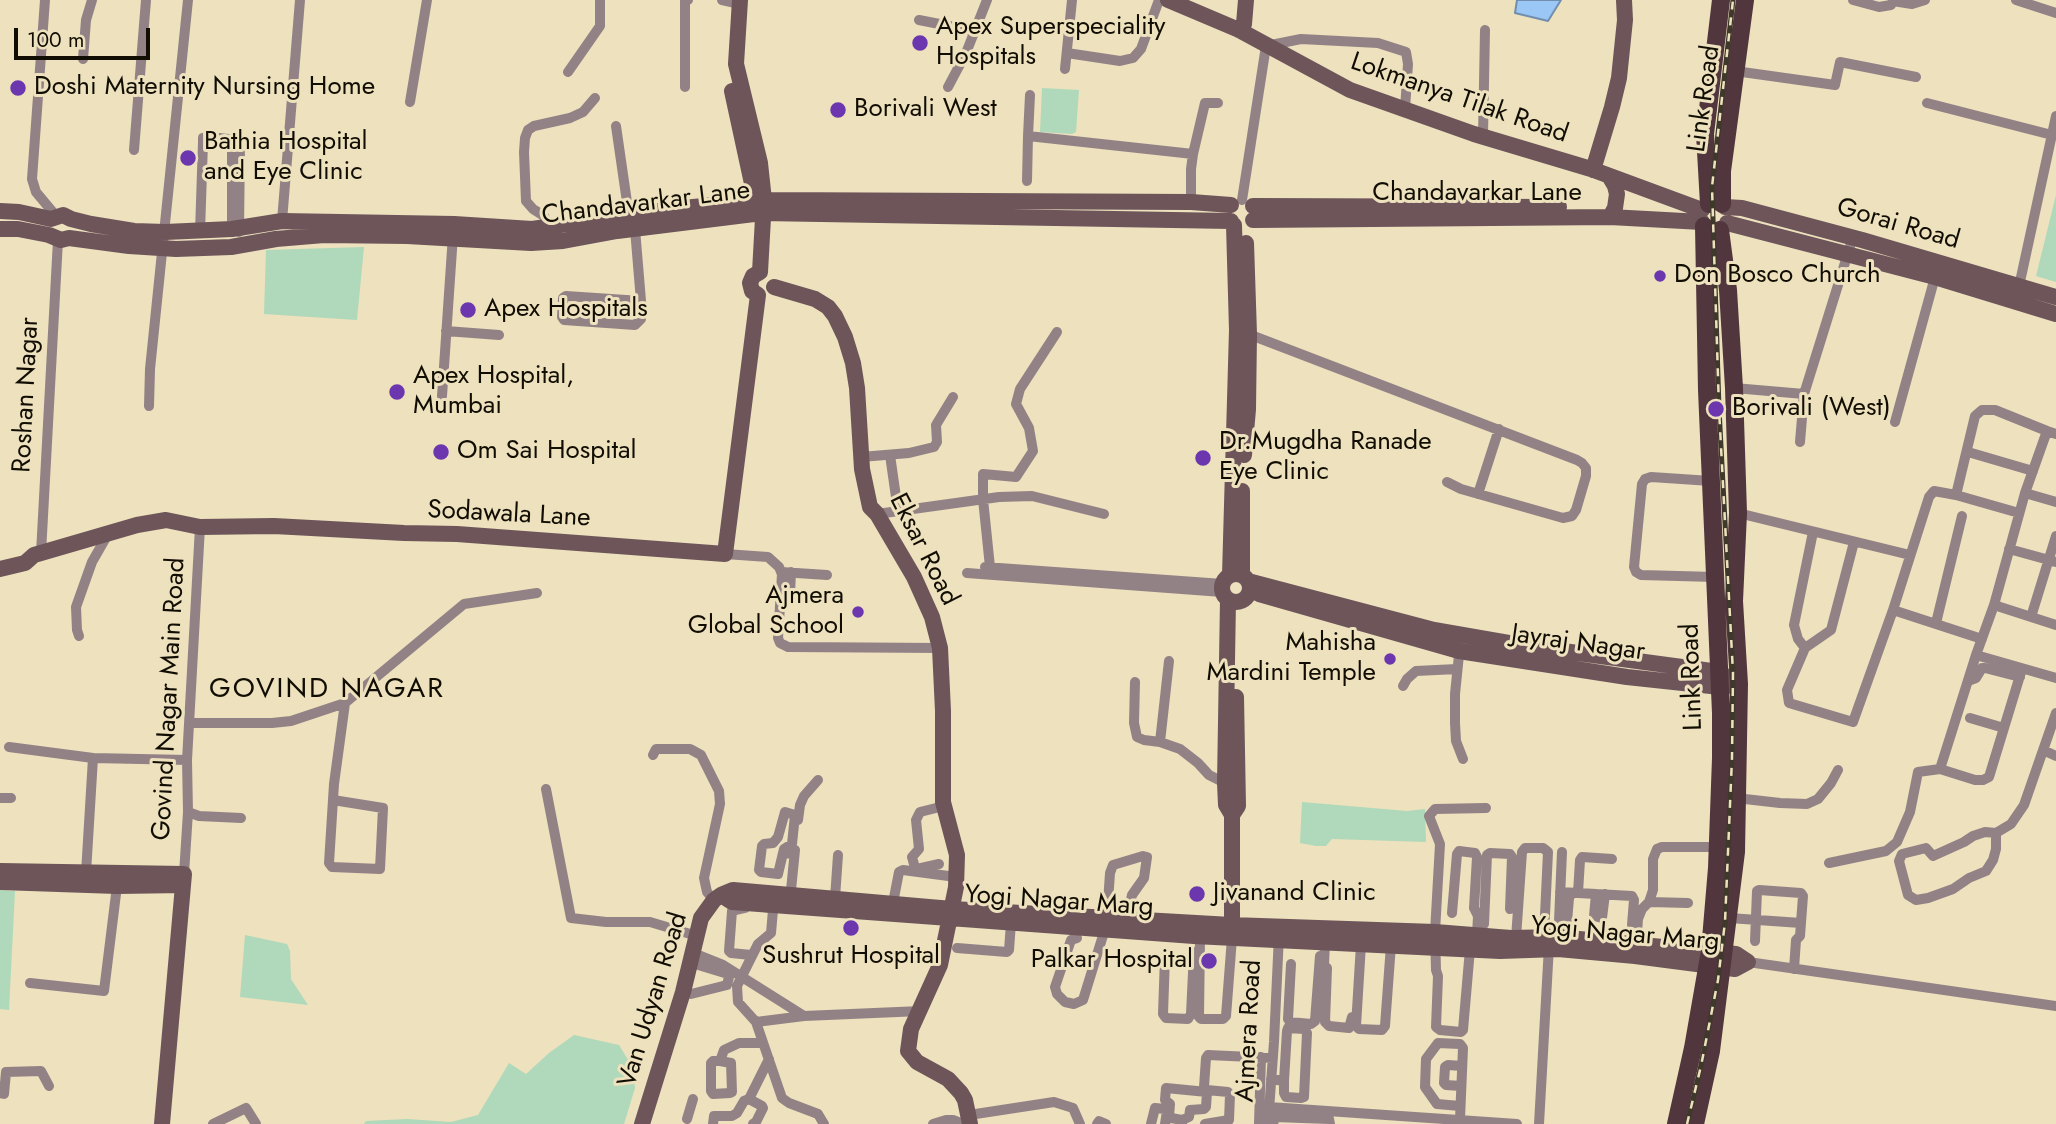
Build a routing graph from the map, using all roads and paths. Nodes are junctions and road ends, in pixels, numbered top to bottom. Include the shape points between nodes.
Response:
1 (45, 0) edge
2 (92, 0) edge
3 (146, 0) edge
4 (188, 0) edge
5 (300, 0) edge
6 (427, 0) edge
7 (600, 0) edge
8 (688, 0) edge
9 (987, 0) edge
10 (1072, 0) edge
11 (1158, 0) edge
12 (1168, 0) edge
13 (1194, 0) edge
14 (1246, 0) edge
15 (1616, 0) edge
16 (1624, 0) edge
17 (1721, 0) edge
18 (1745, 0) edge
19 (1853, 0) edge
20 (1893, 0) edge
21 (1925, 0) edge
22 (2016, 0) edge
23 (732, 1) edge
24 (2056, 13) edge
25 (919, 20) dead end
26 (1242, 27) junction
27 (1485, 30) dead end
28 (975, 31) junction
29 (1269, 46) junction
30 (1067, 53) junction
31 (83, 59) dead end
32 (1065, 69) dead end
33 (1735, 71) junction
34 (568, 72) dead end
35 (1916, 76) dead end
36 (685, 87) dead end
37 (948, 87) dead end
38 (1030, 95) dead end
39 (594, 98) dead end
40 (410, 102) dead end
41 (1218, 103) dead end
42 (1927, 103) dead end
43 (1405, 106) junction
44 (2056, 116) edge
45 (616, 126) dead end
46 (1483, 133) junction
47 (2052, 135) junction
48 (1028, 136) junction
49 (134, 150) dead end
50 (1193, 154) junction
51 (1595, 168) junction
52 (1027, 181) dead end
53 (1191, 202) junction
54 (760, 205) junction
55 (0, 211) edge
56 (1613, 213) junction
57 (1712, 214) junction
58 (1241, 215) junction
59 (282, 221) junction
60 (632, 222) junction
61 (59, 228) junction
62 (235, 228) junction
63 (549, 228) junction
64 (0, 229) edge
65 (453, 231) junction
66 (200, 232) junction
67 (1853, 237) junction
68 (164, 240) junction
69 (239, 247) junction
70 (1848, 254) junction
71 (760, 272) junction
72 (1935, 277) junction
73 (774, 287) junction
74 (2018, 293) junction
75 (758, 295) junction
76 (2056, 297) edge
77 (641, 301) junction
78 (2056, 314) edge
79 (446, 331) junction
80 (1057, 332) dead end
81 (1243, 332) junction
82 (499, 335) dead end
83 (1734, 388) junction
84 (1804, 394) junction
85 (442, 396) dead end
86 (953, 397) dead end
87 (149, 406) dead end
88 (1895, 422) dead end
89 (1499, 429) junction
90 (2051, 433) edge
91 (1800, 442) dead end
92 (1968, 452) junction
93 (890, 455) junction
94 (861, 457) junction
95 (2034, 471) junction
96 (1711, 481) junction
97 (1447, 482) dead end
98 (2025, 493) junction
99 (1478, 494) junction
100 (1956, 495) junction
101 (983, 499) junction
102 (2056, 502) edge
103 (898, 511) junction
104 (1738, 513) junction
105 (2019, 513) junction
106 (877, 514) junction
107 (1104, 514) dead end
108 (1962, 516) dead end
109 (200, 527) junction
110 (1813, 532) junction
111 (108, 534) junction
112 (2056, 536) edge
113 (1854, 542) junction
114 (2009, 548) junction
115 (725, 554) junction
116 (1910, 555) junction
117 (30, 556) junction
118 (0, 558) edge
119 (2052, 561) edge
120 (990, 567) junction
121 (0, 569) edge
122 (786, 572) junction
123 (1005, 572) junction
124 (827, 575) dead end
125 (1715, 577) junction
126 (1235, 588) junction
127 (537, 593) dead end
128 (1994, 605) junction
129 (1893, 610) junction
130 (2031, 617) junction
131 (1936, 623) junction
132 (2056, 625) edge
133 (1463, 634) junction
134 (79, 636) dead end
135 (1982, 639) junction
136 (940, 648) junction
137 (1805, 648) junction
138 (1458, 652) junction
139 (1976, 655) junction
140 (1169, 661) dead end
141 (1457, 669) junction
142 (2021, 673) junction
143 (1231, 678) junction
144 (2056, 678) edge
145 (1719, 680) junction
146 (1968, 681) junction
147 (1135, 682) dead end
148 (1739, 684) junction
149 (1403, 686) dead end
150 (345, 703) junction
151 (2056, 713) edge
152 (1970, 718) dead end
153 (189, 723) junction
154 (2004, 728) junction
155 (1160, 742) junction
156 (9, 747) dead end
157 (2043, 750) junction
158 (653, 755) dead end
159 (2056, 756) edge
160 (93, 758) junction
161 (187, 760) junction
162 (1463, 760) dead end
163 (1940, 769) junction
164 (1838, 770) dead end
165 (818, 780) dead end
166 (1225, 783) junction
167 (546, 789) dead end
168 (1736, 798) junction
169 (333, 800) junction
170 (944, 806) junction
171 (1486, 808) dead end
172 (188, 812) junction
173 (1232, 815) junction
174 (241, 818) dead end
175 (1996, 833) junction
176 (1717, 847) junction
177 (1562, 852) dead end
178 (788, 854) junction
179 (838, 855) dead end
180 (1612, 859) dead end
181 (1829, 863) dead end
182 (939, 864) dead end
183 (0, 871) edge
184 (86, 873) junction
185 (956, 877) junction
186 (184, 880) junction
187 (0, 882) edge
188 (117, 886) junction
189 (1438, 892) junction
190 (1454, 893) junction
191 (1570, 893) junction
192 (717, 898) junction
193 (835, 898) junction
194 (790, 900) junction
195 (1649, 902) junction
196 (1688, 903) dead end
197 (892, 908) junction
198 (1510, 909) dead end
199 (1452, 913) dead end
200 (950, 914) junction
201 (1728, 918) junction
202 (1017, 920) junction
203 (1756, 920) junction
204 (1567, 922) dead end
205 (1106, 923) junction
206 (1801, 923) junction
207 (1125, 925) junction
208 (1073, 927) junction
209 (1169, 928) junction
210 (1232, 932) junction
211 (1279, 934) junction
212 (697, 936) junction
213 (1197, 937) junction
214 (1516, 938) junction
215 (1435, 940) junction
216 (1476, 940) junction
217 (1552, 941) junction
218 (1755, 941) dead end
219 (1323, 943) junction
220 (1359, 944) junction
221 (1391, 945) junction
222 (957, 948) dead end
223 (1633, 949) junction
224 (751, 955) junction
225 (1165, 957) dead end
226 (1716, 959) junction
227 (701, 961) junction
228 (1748, 962) joint
229 (1291, 964) dead end
230 (721, 969) junction
231 (1794, 969) junction
232 (741, 977) junction
233 (30, 983) dead end
234 (682, 992) junction
235 (1276, 995) junction
236 (1289, 995) junction
237 (2056, 1006) edge
238 (921, 1011) junction
239 (804, 1016) junction
240 (756, 1022) junction
241 (1280, 1042) junction
242 (763, 1043) junction
243 (1267, 1057) junction
244 (769, 1059) junction
245 (720, 1061) dead end
246 (1462, 1066) junction
247 (1271, 1079) junction
248 (1284, 1081) junction
249 (49, 1086) dead end
250 (1461, 1086) junction
251 (0, 1093) edge
252 (693, 1099) dead end
253 (750, 1099) junction
254 (1460, 1106) junction
255 (1269, 1107) junction
256 (1290, 1113) junction
257 (1312, 1115) junction
258 (967, 1121) edge
259 (1465, 1121) edge
260 (689, 1122) edge
261 (1182, 1122) edge
262 (162, 1124) edge
263 (216, 1124) edge
264 (256, 1124) edge
265 (642, 1124) edge
266 (713, 1124) edge
267 (752, 1124) edge
268 (824, 1124) edge
269 (933, 1124) edge
270 (1080, 1124) edge
271 (1097, 1124) edge
272 (1106, 1124) edge
273 (1151, 1124) edge
274 (1165, 1124) edge
275 (1205, 1124) edge
276 (1259, 1124) edge
277 (1271, 1124) edge
278 (1330, 1124) edge
279 (1517, 1124) edge
280 (1539, 1124) edge
281 (1676, 1124) edge
282 (1695, 1124) edge

1 - 61 street via 32,179
2 - 31 street
3 - 49 street
4 - 68 street
5 - 59 street
6 - 40 street
7 - 34 street via 600,26
8 - 36 street
9 - 28 street
10 - 30 street
11 - 30 street via 1141,49 1133,58 1121,61
12 - 26 street, Lokmanya Tilak Road
13 - 26 street, Lokmanya Tilak Road
14 - 26 street
15 - 51 street via 1611,76
16 - 51 street via 1619,78
17 - 57 main road via 1705,134
18 - 33 main road, Link Road
19 - 20 street via 1879,6 1891,5
20 - 21 street via 1912,4
22 - 24 street
23 - 54 street via 736,64 760,163
25 - 28 street
26 - 29 street, Lokmanya Tilak Road
27 - 46 street
28 - 37 street
29 - 43 street, Lokmanya Tilak Road via 1350,90
29 - 43 street via 1301,39 1378,43 1406,52
29 - 58 street
30 - 32 street
33 - 35 street via 1835,85 1840,62
33 - 57 main road, Link Road
38 - 48 street
39 - 63 street via 583,112 528,130 526,201 544,216
41 - 50 street via 1205,103
42 - 47 street
43 - 46 street, Lokmanya Tilak Road
44 - 47 street
45 - 60 street
46 - 51 street, Lokmanya Tilak Road
47 - 74 street
48 - 50 street
48 - 52 street
50 - 53 street
51 - 56 street via 1615,186
51 - 57 street, Lokmanya Tilak Road
53 - 54 street, Chandavarkar Lane
53 - 58 street, Chandavarkar Lane
54 - 58 street, Chandavarkar Lane
54 - 60 street, Chandavarkar Lane
54 - 71 street
55 - 61 street, Chandavarkar Lane via 19,212
56 - 57 street, Chandavarkar Lane
56 - 58 street, Chandavarkar Lane
57 - 67 street, Gorai Road via 1742,208
57 - 70 street, Gorai Road
57 - 83 main road, Link Road via 1728,290
57 - 96 main road, Link Road
58 - 81 street
59 - 62 street, Chandavarkar Lane
59 - 65 street, Chandavarkar Lane
60 - 63 street, Chandavarkar Lane
60 - 65 street, Chandavarkar Lane via 552,242
60 - 77 street
61 - 64 street, Chandavarkar Lane
61 - 68 street, Chandavarkar Lane via 129,246
61 - 117 street, Roshan Nagar
62 - 66 street, Chandavarkar Lane
62 - 66 street via 232,140 209,137 203,138
62 - 69 street
63 - 65 street, Chandavarkar Lane
65 - 69 street, Chandavarkar Lane via 407,236 324,235
65 - 79 street
66 - 68 street, Chandavarkar Lane
67 - 70 street
67 - 74 street, Gorai Road
68 - 69 street, Chandavarkar Lane via 217,249
68 - 87 street
70 - 72 street, Gorai Road
70 - 84 street
71 - 73 street via 771,276
71 - 75 street via 750,283
72 - 74 street, Gorai Road
72 - 88 street
73 - 75 street
73 - 94 street, Eksar Road via 815,299 835,316 853,363
74 - 76 street, Gorai Road
74 - 78 street, Gorai Road
75 - 115 street
77 - 77 street via 566,296 562,317 635,325
79 - 82 street
79 - 85 street
80 - 101 street via 1020,389 1016,404 1029,428 1033,451 1016,477 983,474
81 - 89 street
81 - 126 street
83 - 84 street
83 - 104 main road, Link Road
84 - 91 street
86 - 93 street via 936,425 933,447
89 - 99 street
89 - 99 street via 1582,463 1586,468 1583,488 1572,516 1563,518
90 - 92 street via 1996,410 1982,410 1975,416
90 - 95 street
92 - 95 street
92 - 100 street
93 - 94 street
93 - 103 street
94 - 106 street, Eksar Road via 870,508
95 - 98 street
96 - 125 main road, Link Road
96 - 125 street via 1645,479 1634,567 1641,575
97 - 99 street
98 - 102 street
98 - 105 street
100 - 105 street
100 - 116 street via 1934,491 1928,497
101 - 103 street
101 - 107 street via 1032,496
101 - 120 street
103 - 106 street
104 - 110 street
104 - 148 main road, Link Road via 1734,600
105 - 114 street
106 - 136 street, Eksar Road via 914,577
108 - 131 street
109 - 111 street, Sodawala Lane via 166,520
109 - 115 street, Sodawala Lane via 457,534
109 - 153 street, Govind Nagar Main Road
110 - 113 street
110 - 137 street via 1794,625
111 - 117 street, Sodawala Lane
111 - 134 street via 76,607
112 - 119 street
113 - 116 street
113 - 137 street via 1831,630
114 - 119 street
114 - 128 street
115 - 122 street via 768,557
116 - 129 street
117 - 118 street, Sodawala Lane
117 - 121 street, Sodawala Lane
119 - 130 street
120 - 123 street
120 - 123 street via 967,569
122 - 124 street
122 - 136 street via 778,638 788,647
123 - 126 street
125 - 145 main road, Link Road
126 - 133 street, Jayraj Nagar
126 - 138 street, Jayraj Nagar
126 - 143 street
127 - 150 street via 464,604
128 - 130 street
128 - 135 street
129 - 131 street
129 - 137 street via 1853,722 1789,702 1787,690
130 - 132 street
131 - 135 street
133 - 138 street
133 - 145 street, Jayraj Nagar
135 - 139 street
136 - 170 street, Eksar Road
138 - 141 street
138 - 145 street, Jayraj Nagar via 1627,677
139 - 142 street
139 - 146 street
140 - 155 street
141 - 149 street via 1416,671
141 - 162 street via 1456,741
142 - 144 street
142 - 146 street via 1982,668
142 - 154 street
143 - 166 street
143 - 173 street via 1238,806
145 - 148 street, Jayraj Nagar
145 - 176 main road, Link Road
146 - 163 street
147 - 155 street via 1135,732 1144,740
148 - 168 main road, Link Road
150 - 153 street via 291,721
150 - 169 street
151 - 157 street
152 - 154 street
153 - 161 street, Govind Nagar Main Road
154 - 163 street via 1989,777 1975,780
155 - 166 street via 1180,749
156 - 160 street
157 - 159 street
157 - 175 street via 2024,805 2011,824
158 - 192 street via 656,749 690,749 701,755 719,791 704,878 707,892
160 - 161 street
160 - 184 street
161 - 172 street, Govind Nagar Main Road
163 - 181 street via 1918,772 1910,812 1897,842 1886,851
164 - 168 street via 1818,799 1807,804
165 - 178 street via 800,805 800,841
166 - 173 street via 1226,805
167 - 212 street via 571,918 650,922
168 - 201 main road, Link Road via 1736,852
169 - 169 street via 330,865 380,869 383,808
170 - 182 street via 920,812 916,820 919,849 912,857 917,869
170 - 185 street, Eksar Road via 957,855
171 - 189 street via 1435,809 1429,816 1440,844
172 - 174 street
172 - 186 street, Govind Nagar Main Road
173 - 210 street
175 - 175 street via 1996,849 1986,871 1928,898 1916,900 1908,895 1899,861 1902,854 1927,848 1933,856 1973,836
176 - 195 street via 1657,849
176 - 226 main road, Link Road
177 - 191 street
178 - 178 street via 778,874 761,872 762,846 778,838 783,813 794,813 792,844 784,849
178 - 194 street
179 - 193 street
180 - 191 street via 1582,857
183 - 184 street
184 - 186 street
185 - 197 street via 902,870
185 - 200 street, Eksar Road
186 - 188 street
186 - 262 street
187 - 188 street
188 - 233 street via 104,991
189 - 190 street
189 - 215 street
190 - 199 street
190 - 216 street via 1457,854 1475,853
191 - 204 street
191 - 217 street
191 - 223 street via 1632,896
192 - 194 street, Van Udyan Road via 732,902
192 - 212 street, Van Udyan Road via 701,918
193 - 194 street, Van Udyan Road
193 - 197 street, Van Udyan Road
194 - 197 street, Van Udyan Road
195 - 196 street
195 - 223 street via 1638,919
197 - 200 street, Van Udyan Road
198 - 216 street via 1512,857 1490,853
200 - 202 street, Yogi Nagar Marg
200 - 238 street, Eksar Road via 940,965
201 - 203 street
201 - 226 main road, Link Road
202 - 208 street, Yogi Nagar Marg
202 - 222 street via 1007,952
203 - 206 street
203 - 206 street via 1759,890 1801,893
203 - 218 street
205 - 207 street, Yogi Nagar Marg
205 - 207 street via 1113,865 1143,856 1147,858 1144,878 1132,895
205 - 208 street, Yogi Nagar Marg
205 - 208 street via 1083,1000 1074,1004 1065,1002 1055,987
206 - 231 street
207 - 209 street, Yogi Nagar Marg
209 - 210 street, Yogi Nagar Marg
209 - 213 street, Yogi Nagar Marg
210 - 211 street, Yogi Nagar Marg
210 - 213 street, Yogi Nagar Marg
210 - 213 street via 1223,1019 1199,1017
211 - 215 street, Yogi Nagar Marg
211 - 219 street, Yogi Nagar Marg
211 - 235 street, Ajmera Road
212 - 227 street, Van Udyan Road
213 - 225 street via 1188,1019 1163,1014
214 - 216 street, Yogi Nagar Marg
214 - 217 street, Yogi Nagar Marg
214 - 217 street via 1522,852 1543,848 1548,852
215 - 216 street, Yogi Nagar Marg
215 - 216 street via 1436,1027 1461,1032
215 - 221 street, Yogi Nagar Marg
216 - 217 street, Yogi Nagar Marg via 1500,951
217 - 223 street, Yogi Nagar Marg
217 - 280 street
219 - 220 street, Yogi Nagar Marg
219 - 220 street via 1325,1023 1349,1028
219 - 236 street via 1315,1021 1290,1022
220 - 221 street, Yogi Nagar Marg
220 - 221 street via 1356,1026 1382,1030
223 - 226 street, Yogi Nagar Marg
224 - 224 street via 771,933 771,908 751,906 732,911 729,951
224 - 232 street
226 - 228 street, Yogi Nagar Marg via 1736,954
226 - 281 main road, Link Road
226 - 282 main road, Link Road via 1711,1051
227 - 230 street
227 - 234 street, Van Udyan Road
228 - 231 street
229 - 236 street
230 - 232 street
230 - 234 street via 729,977 725,987
231 - 237 street
232 - 239 street
232 - 240 street via 738,1002
234 - 265 street, Van Udyan Road
235 - 236 street
235 - 241 street, Ajmera Road
238 - 239 street
238 - 258 street, Eksar Road via 911,1029 908,1051 961,1093
239 - 240 street
240 - 242 street
241 - 243 street, Ajmera Road
241 - 248 street
241 - 248 street via 1288,1028 1307,1032 1304,1097 1286,1097
242 - 244 street
242 - 245 street via 739,1043 724,1050
243 - 247 street, Ajmera Road
243 - 275 street via 1208,1055 1204,1087 1230,1095 1228,1120
243 - 276 street
244 - 253 street
244 - 268 street via 782,1098 818,1114
246 - 250 street
246 - 250 street via 1445,1067 1446,1085
246 - 254 street via 1460,1044 1438,1043 1426,1059 1425,1087 1435,1103
247 - 248 street
247 - 255 street, Ajmera Road
249 - 251 street via 41,1070 6,1072 4,1094
250 - 254 street
252 - 260 street
253 - 266 street via 732,1116 714,1116
253 - 267 street via 763,1108
254 - 259 street
255 - 256 street
255 - 277 street, Ajmera Road
256 - 257 street
256 - 277 street via 1275,1117
257 - 259 street
257 - 278 street via 1329,1119
258 - 269 street
258 - 270 street via 1054,1102 1073,1108
259 - 279 street
261 - 261 street via 1192,1108 1206,1107 1208,1092 1166,1088 1169,1116
263 - 264 street via 246,1108
271 - 272 street
273 - 274 street via 1155,1108 1167,1111

